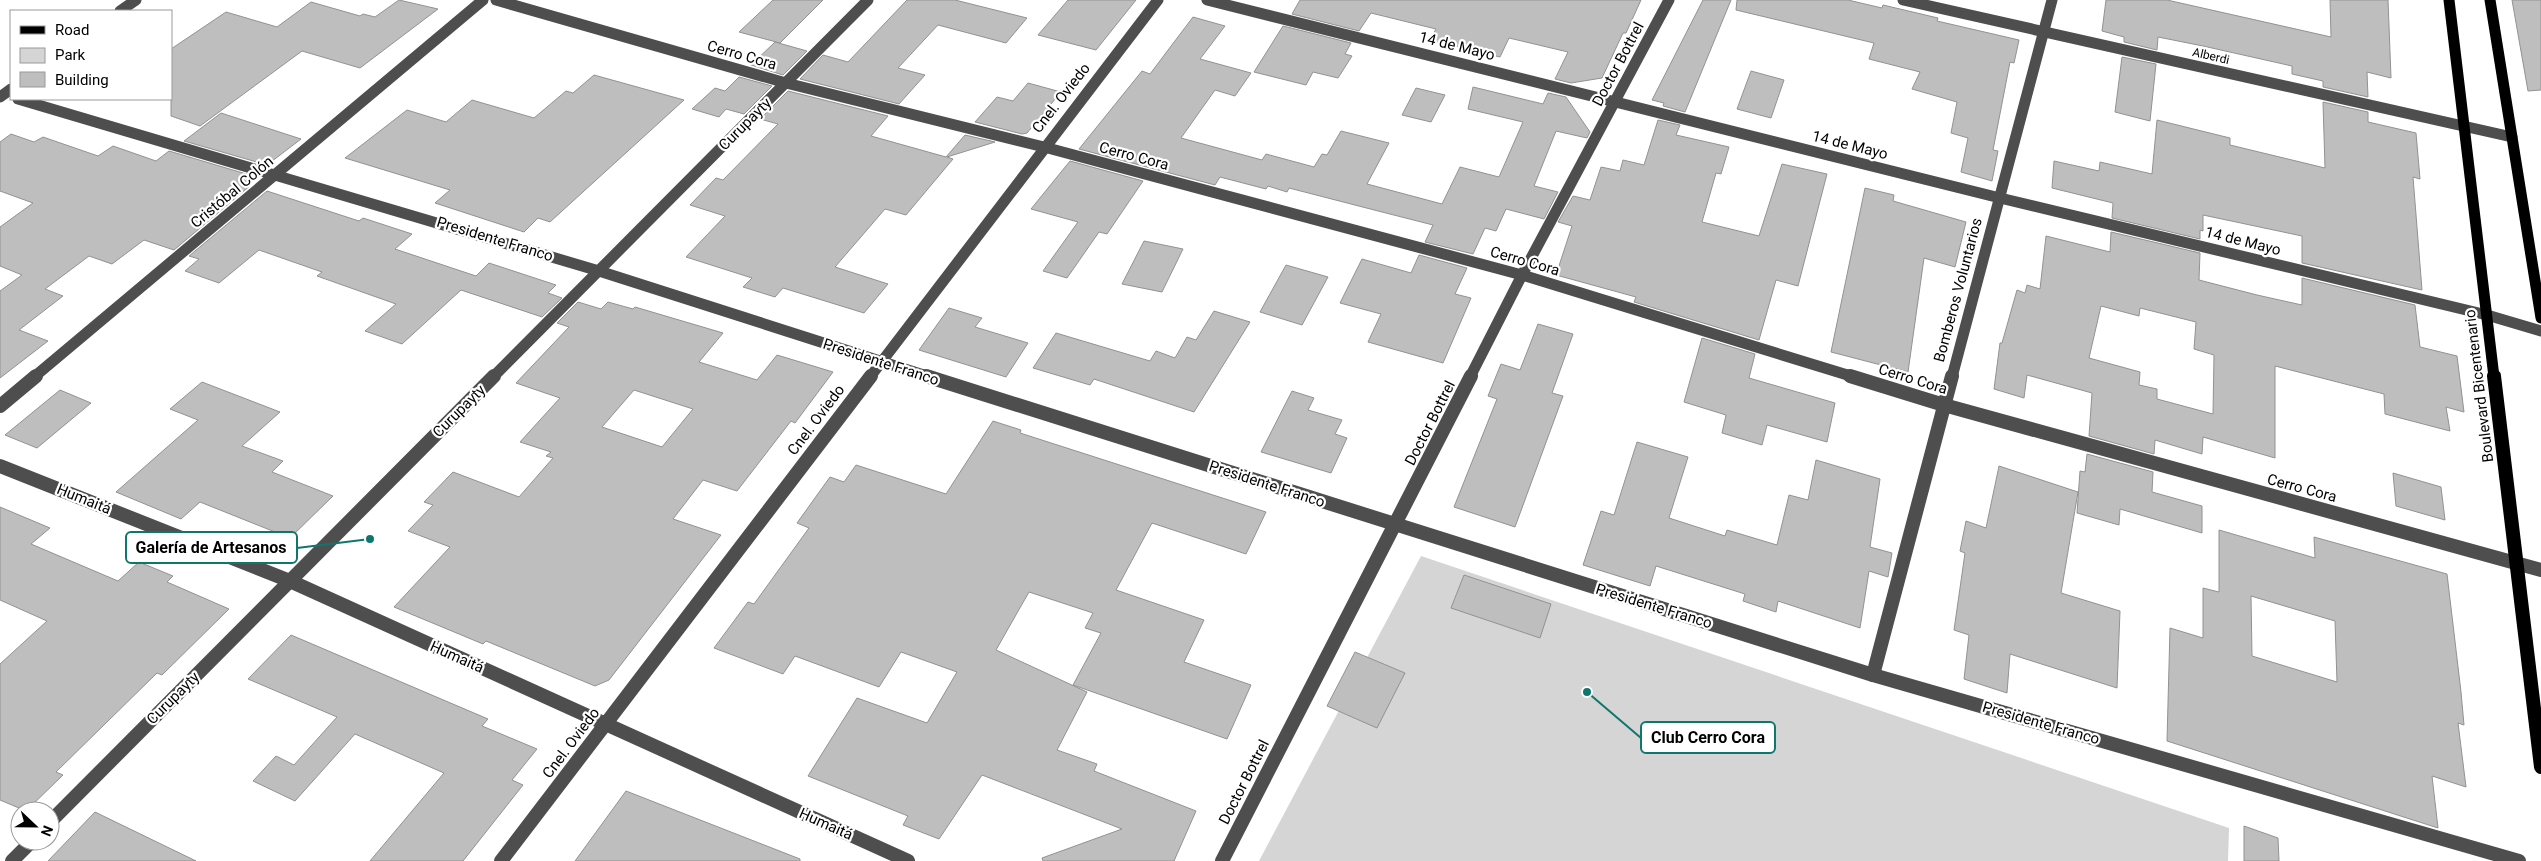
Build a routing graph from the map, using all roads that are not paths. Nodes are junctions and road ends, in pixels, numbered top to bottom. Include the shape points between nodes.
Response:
1 (136, 0) edge
2 (483, 0) edge
3 (496, 0) edge
4 (868, 0) edge
5 (1158, 0) edge
6 (1207, 0) edge
7 (1669, 0) edge
8 (1903, 0) edge
9 (2052, 0) edge
10 (2449, 0) edge
11 (2490, 0) edge
12 (121, 10) edge
13 (2044, 31) junction
14 (786, 83) junction
15 (21, 100) edge
16 (1617, 101) junction
17 (2464, 126) junction
18 (2512, 137) junction
19 (1044, 148) junction
20 (277, 174) junction
21 (2000, 198) junction
22 (599, 271) junction
23 (1522, 275) junction
24 (2487, 315) junction
25 (2541, 318) edge
26 (2541, 331) edge
27 (880, 362) junction
28 (1944, 405) junction
29 (0, 406) edge
30 (0, 466) edge
31 (1396, 525) junction
32 (2516, 563) junction
33 (2541, 570) edge
34 (290, 582) junction
35 (1873, 675) junction
36 (606, 723) junction
37 (2541, 767) edge
38 (60, 812) edge
39 (22, 851) edge
40 (12, 861) edge
41 (501, 861) edge
42 (908, 861) edge
43 (1222, 861) edge
44 (2519, 861) edge

1 - 12 street
2 - 20 street, Cristóbal Colón
3 - 14 street, Cerro Cora
4 - 14 street, Curupayty
5 - 19 street, Cnel. Oviedo
6 - 16 street, 14 de Mayo
7 - 16 street, Doctor Bottrel
8 - 13 street, Alberdi
9 - 13 street, Bomberos Voluntarios
10 - 17 main road, Boulevard Bicentenario
11 - 18 main road
13 - 17 street, Alberdi
13 - 21 street, Bomberos Voluntarios
14 - 19 street, Cerro Cora
14 - 22 street, Curupayty
15 - 20 street, Presidente Franco
16 - 21 street, 14 de Mayo
16 - 23 street, Doctor Bottrel
17 - 18 street, Alberdi
17 - 24 main road, Boulevard Bicentenario
18 - 25 main road
19 - 23 street, Cerro Cora
19 - 27 street, Cnel. Oviedo
20 - 22 street, Presidente Franco
20 - 29 street, Cristóbal Colón
21 - 24 street, 14 de Mayo
21 - 28 street, Bomberos Voluntarios
22 - 27 street, Presidente Franco
22 - 34 street, Curupayty
23 - 28 street, Cerro Cora
23 - 31 street, Doctor Bottrel
24 - 26 street, 14 de Mayo
24 - 32 main road, Boulevard Bicentenario
27 - 31 street, Presidente Franco
27 - 36 street, Cnel. Oviedo
28 - 32 street, Cerro Cora
28 - 35 street, Bomberos Voluntarios
30 - 34 street, Humaitá
31 - 35 street, Presidente Franco
31 - 43 street, Doctor Bottrel
32 - 33 street, Cerro Cora
32 - 37 main road, Boulevard Bicentenario
34 - 36 street, Humaitá
34 - 38 street, Curupayty
35 - 44 street, Presidente Franco
36 - 41 street, Cnel. Oviedo
36 - 42 street, Humaitá
39 - 40 street

